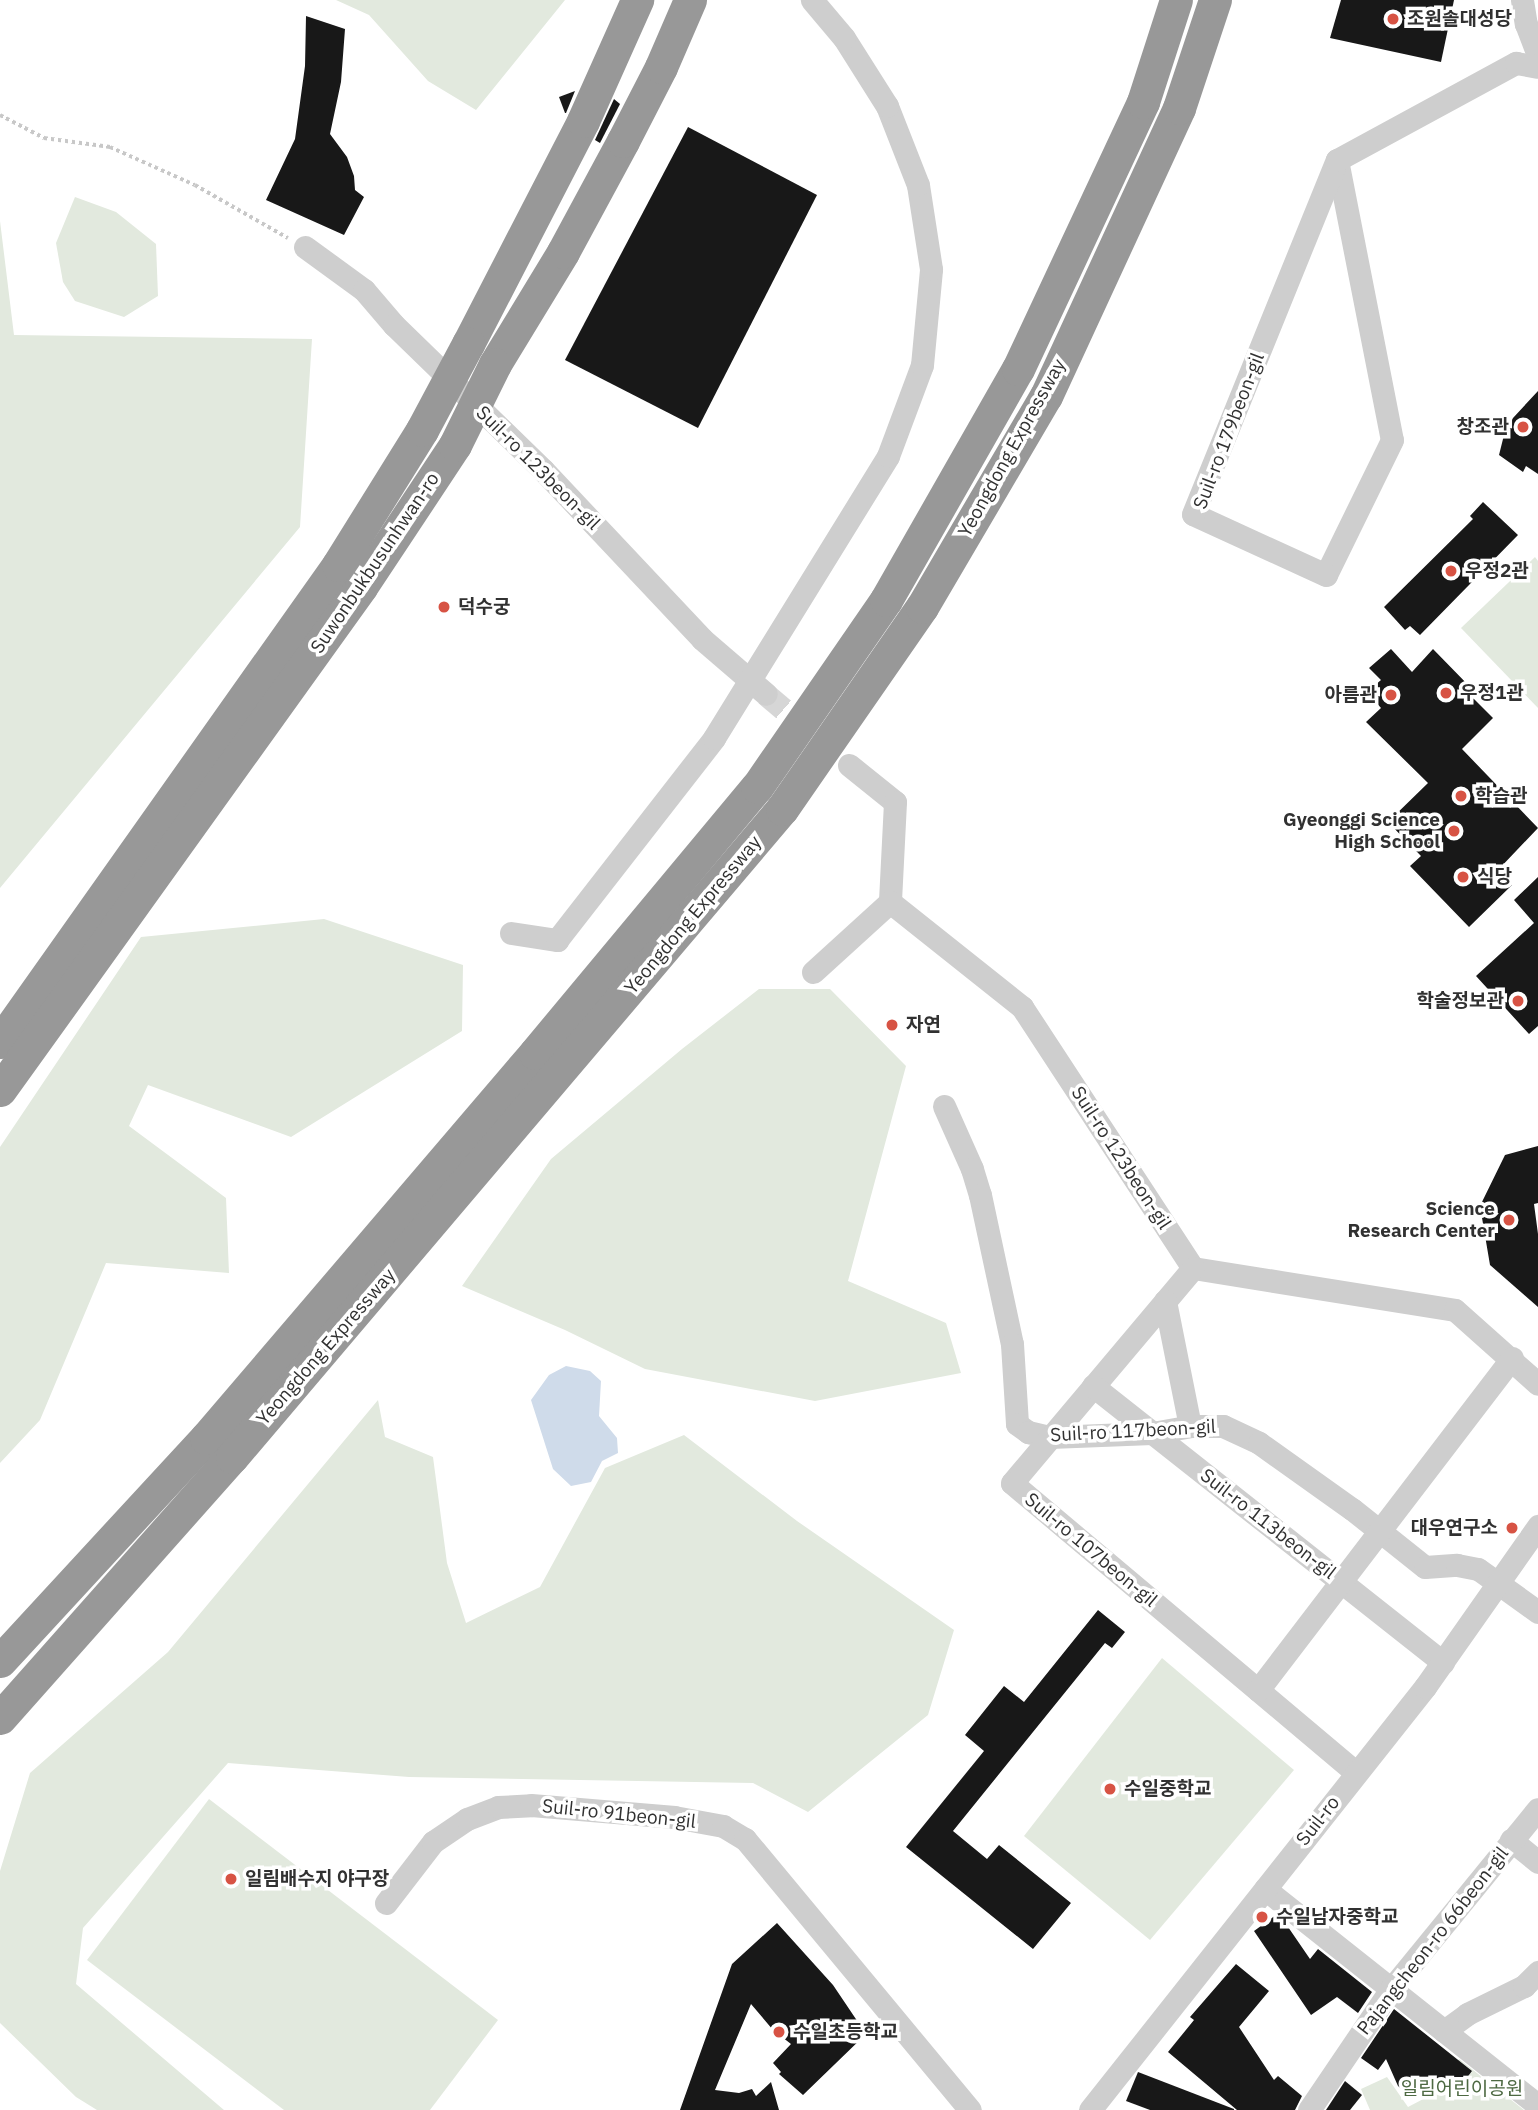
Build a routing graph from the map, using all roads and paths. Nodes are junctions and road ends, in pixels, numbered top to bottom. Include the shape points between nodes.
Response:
1 (637, 0) edge
2 (690, 0) edge
3 (812, 0) edge
4 (1177, 0) edge
5 (1215, 0) edge
6 (1522, 0) edge
7 (1538, 55) edge
8 (1538, 67) edge
9 (0, 115) edge
10 (1336, 160) junction
11 (305, 247) joint
12 (759, 687) junction
13 (849, 765) dead end
14 (890, 902) junction
15 (511, 933) dead end
16 (813, 972) dead end
17 (0, 1042) edge
18 (0, 1090) edge
19 (944, 1106) dead end
20 (1193, 1268) junction
21 (1165, 1301) junction
22 (1512, 1358) junction
23 (1538, 1384) edge
24 (1093, 1386) junction
25 (1190, 1426) junction
26 (1152, 1433) junction
27 (1050, 1437) junction
28 (1538, 1526) edge
29 (1380, 1531) junction
30 (1341, 1582) junction
31 (1500, 1583) junction
32 (1538, 1612) edge
33 (0, 1661) edge
34 (1443, 1662) junction
35 (1258, 1690) junction
36 (0, 1717) edge
37 (1356, 1773) junction
38 (1538, 1809) edge
39 (1511, 1840) junction
40 (1538, 1862) edge
41 (1265, 1889) junction
42 (386, 1903) dead end
43 (1538, 1972) edge
44 (1391, 1989) junction
45 (1444, 2031) junction
46 (1538, 2105) edge
47 (970, 2110) edge
48 (1090, 2110) edge
49 (1309, 2110) edge

1 - 17 highway, Suwonbukbusunhwan-ro, bridge via 583,121 422,430 338,565
2 - 18 highway, Suwonbukbusunhwan-ro, bridge via 661,67 563,252 495,364 455,445 361,587
3 - 12 street via 844,38 887,106 918,185 931,268 922,366 888,456
4 - 33 highway, Yeongdong Expressway via 1143,102 1018,369 886,600 757,787 206,1438
5 - 36 highway, Yeongdong Expressway via 1179,108 1046,396 922,607 782,809 240,1447
6 - 7 street
8 - 10 street via 1516,63
9 - 11 path via 44,138 110,147 195,186
10 - 10 street, Suil-ro 179beon-gil via 1193,514 1326,576 1392,440
11 - 12 street, Suil-ro 123beon-gil via 364,290 702,639
12 - 15 street via 557,940
13 - 14 street via 895,802
14 - 16 street
14 - 20 street, Suil-ro 123beon-gil via 1022,1007
19 - 27 street, Suil-ro 117beon-gil via 980,1195 1012,1344 1017,1424
20 - 21 street, Suil-ro 107beon-gil
20 - 22 street via 1455,1310
21 - 24 street, Suil-ro 107beon-gil
21 - 25 street
22 - 23 street
22 - 29 street
24 - 26 street, Suil-ro 113beon-gil
24 - 27 street, Suil-ro 107beon-gil
25 - 26 street, Suil-ro 117beon-gil
25 - 29 street, Suil-ro 117beon-gil via 1223,1426 1250,1438
26 - 27 street, Suil-ro 117beon-gil
26 - 30 street, Suil-ro 113beon-gil
27 - 35 street, Suil-ro 107beon-gil via 1012,1483
28 - 31 street, Suil-ro
29 - 30 street
29 - 31 street, Suil-ro 117beon-gil via 1425,1567 1478,1569
30 - 34 street, Suil-ro 113beon-gil
30 - 35 street
31 - 32 street, Suil-ro 117beon-gil
31 - 34 street, Suil-ro
34 - 37 street, Suil-ro
35 - 37 street, Suil-ro 107beon-gil
37 - 41 street, Suil-ro
38 - 39 street, Pajangcheon-ro 66beon-gil
39 - 40 street
39 - 44 street, Pajangcheon-ro 66beon-gil
41 - 44 street
41 - 48 street, Suil-ro
42 - 47 street, Suil-ro 91beon-gil via 433,1842 467,1819 498,1807 531,1805 674,1817 723,1826 745,1839
43 - 45 street via 1524,1986 1466,2014
44 - 45 street
44 - 49 street, Pajangcheon-ro 66beon-gil
45 - 46 street

